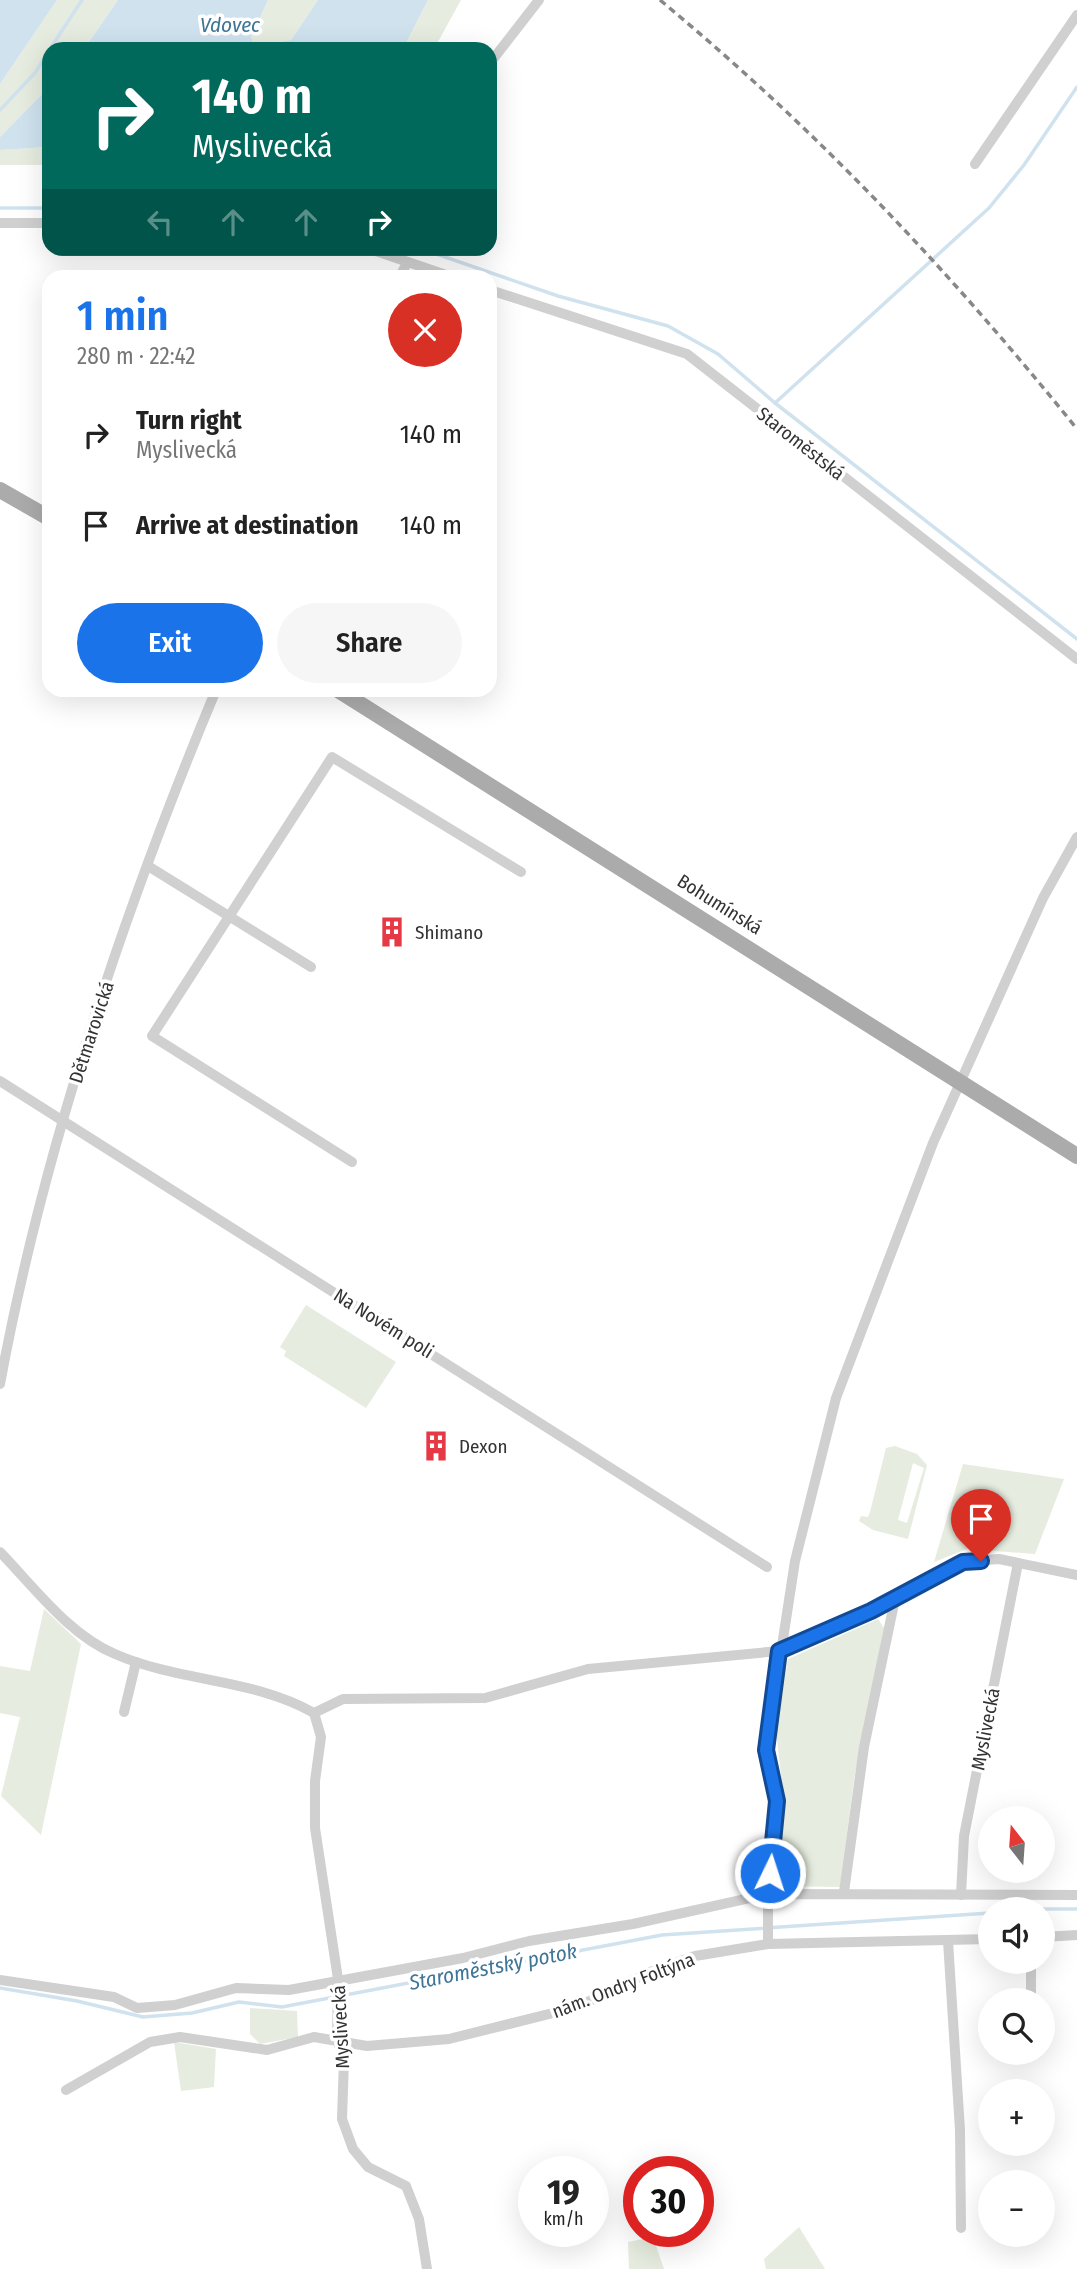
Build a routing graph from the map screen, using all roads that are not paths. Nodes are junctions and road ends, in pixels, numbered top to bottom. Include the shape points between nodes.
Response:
1 (539, 0) edge
2 (1077, 15) edge
3 (497, 55) edge
4 (975, 164) dead end
5 (0, 223) edge
6 (42, 223) edge
7 (388, 256) edge
8 (407, 263) junction
9 (403, 270) edge
10 (430, 270) edge
11 (497, 292) edge
12 (0, 490) edge
13 (42, 514) edge
14 (1077, 659) edge
15 (213, 697) edge
16 (349, 697) edge
17 (1077, 837) edge
18 (148, 866) junction
19 (521, 872) dead end
20 (229, 916) junction
21 (311, 967) dead end
22 (0, 1081) edge
23 (961, 1082) junction
24 (62, 1121) junction
25 (1077, 1156) edge
26 (352, 1162) dead end
27 (0, 1384) edge
28 (0, 1552) edge
29 (1018, 1563) junction
30 (767, 1567) dead end
31 (1077, 1575) edge
32 (895, 1599) junction
33 (779, 1651) junction
34 (136, 1662) junction
35 (124, 1712) dead end
36 (314, 1713) junction
37 (844, 1892) junction
38 (768, 1894) junction
39 (961, 1895) junction
40 (1077, 1895) edge
41 (768, 1934) junction
42 (1077, 1935) edge
43 (1055, 1936) edge
44 (978, 1940) edge
45 (948, 1941) junction
46 (0, 1980) edge
47 (338, 1990) junction
48 (337, 2039) junction
49 (66, 2090) dead end
50 (961, 2228) dead end
51 (427, 2269) edge

1 - 3 street
2 - 4 street
5 - 6 street
7 - 8 street
8 - 9 street
8 - 10 street
11 - 14 street, Staroměstská via 687,354
12 - 13 main road
15 - 18 street, Dětmarovická
16 - 23 main road, Bohumínská
17 - 23 street via 1042,898
18 - 20 street
18 - 24 street, Dětmarovická
19 - 20 street via 332,757
20 - 21 street
20 - 26 street via 152,1036
22 - 24 street, Na Novém poli
23 - 25 main road, Bohumínská
23 - 33 street via 933,1143 836,1398 795,1561
24 - 27 street, Dětmarovická via 17,1292
24 - 30 street, Na Novém poli
28 - 34 street via 76,1630 113,1654
29 - 31 street
29 - 32 street via 999,1559 963,1562
29 - 39 street, Myslivecká via 964,1836
32 - 33 street
32 - 37 street via 864,1746
33 - 36 street via 589,1669 485,1698 343,1699
33 - 38 street via 766,1750 777,1801
34 - 35 street
34 - 36 street via 272,1693
36 - 47 street, Myslivecká via 321,1737 315,1828
37 - 38 street
37 - 39 street
38 - 41 street
38 - 47 street via 529,1941
39 - 40 street
41 - 45 street, nám. Ondry Foltýna
41 - 48 street, nám. Ondry Foltýna via 650,1972 577,2007 449,2039 367,2046
42 - 43 street
44 - 45 street, nám. Ondry Foltýna
45 - 50 street
46 - 47 street via 114,1997 137,2008 175,2006 236,1988
47 - 48 street, Myslivecká
48 - 49 street, nám. Ondry Foltýna via 314,2038 267,2050 180,2037 150,2042
48 - 51 street, Myslivecká via 344,2060 345,2129 353,2149 368,2167 406,2186 419,2219

